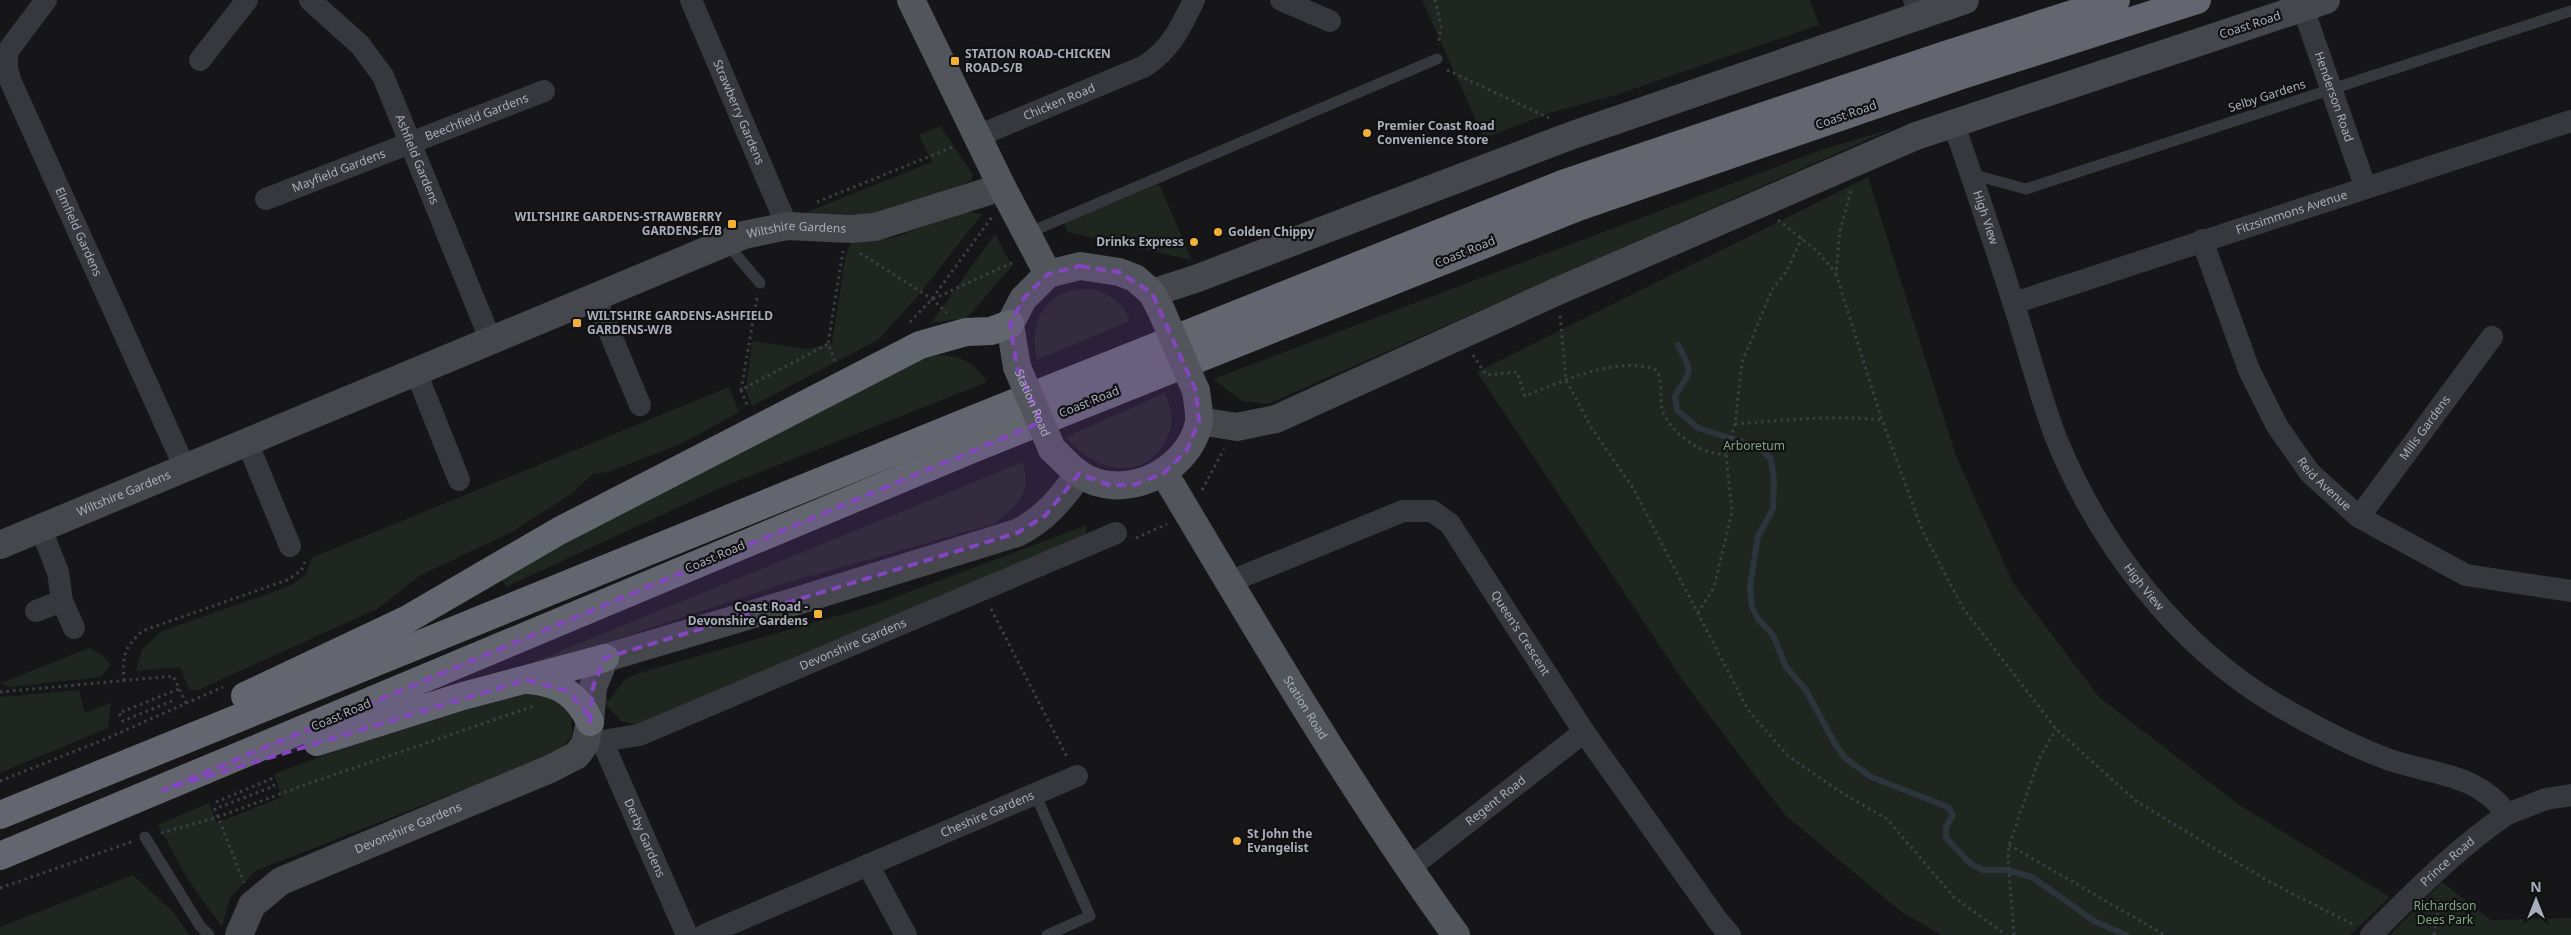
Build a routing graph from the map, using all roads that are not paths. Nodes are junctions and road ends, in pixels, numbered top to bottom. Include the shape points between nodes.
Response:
1 (46, 0) edge
2 (247, 0) edge
3 (310, 0) edge
4 (691, 0) edge
5 (911, 0) edge
6 (1194, 0) edge
7 (1281, 0) edge
8 (1965, 0) edge
9 (2116, 0) edge
10 (2197, 0) edge
11 (2315, 4) edge
12 (1917, 7) edge
13 (2571, 11) edge
14 (1330, 21) dead end
15 (200, 60) dead end
16 (1437, 60) road end
17 (2331, 90) junction
18 (544, 91) dead end
19 (2571, 121) edge
20 (1953, 122) junction
21 (978, 136) junction
22 (410, 144) junction
23 (1971, 174) junction
24 (2365, 186) junction
25 (1002, 187) junction
26 (266, 199) dead end
27 (787, 226) junction
28 (1028, 233) junction
29 (2202, 240) junction
30 (725, 242) junction
31 (1048, 274) junction
32 (760, 283) road end
33 (595, 297) junction
34 (1156, 302) junction
35 (2014, 303) junction
36 (1010, 324) junction
37 (2492, 337) dead end
38 (491, 341) junction
39 (416, 372) junction
40 (640, 406) dead end
41 (1199, 421) junction
42 (247, 442) junction
43 (186, 468) junction
44 (1164, 473) junction
45 (1079, 474) junction
46 (459, 480) dead end
47 (2359, 517) junction
48 (41, 529) junction
49 (1116, 533) dead end
50 (2, 541) edge
51 (290, 546) road end
52 (1229, 582) junction
53 (2571, 591) edge
54 (62, 601) junction
55 (36, 611) dead end
56 (74, 628) dead end
57 (605, 658) junction
58 (526, 680) junction
59 (1584, 732) junction
60 (593, 733) junction
61 (1077, 776) road end
62 (163, 790) junction
63 (1035, 794) junction
64 (2571, 795) edge
65 (0, 814) edge
66 (2507, 814) junction
67 (145, 837) road end
68 (0, 856) edge
69 (868, 865) junction
70 (1408, 869) junction
71 (2371, 934) edge
72 (208, 935) edge
73 (238, 935) edge
74 (687, 935) edge
75 (704, 935) edge
76 (906, 935) edge
77 (1047, 935) edge
78 (1456, 935) edge
79 (1730, 935) edge

1 - 43 street, Elmfield Gardens via 7,52 10,80
2 - 15 street
3 - 22 street, Ashfield Gardens via 338,23 373,60 383,76
4 - 27 street, Strawberry Gardens
5 - 21 main road
6 - 21 street, Chicken Road via 1176,36 1156,59
7 - 14 street
8 - 12 street
9 - 65 highway, Coast Road via 1565,183
10 - 62 highway, Coast Road via 1959,76 1578,207 977,447
11 - 17 street, Henderson Road
11 - 20 street, Coast Road
12 - 34 street via 1198,278
13 - 17 lane, Selby Gardens
16 - 28 lane
17 - 23 lane, Selby Gardens via 2026,189
17 - 24 street, Henderson Road
18 - 22 street, Beechfield Gardens
19 - 24 street, Fitzsimmons Avenue
20 - 23 street, High View
20 - 41 street, Coast Road via 1558,291 1276,419 1237,427
21 - 25 main road
22 - 26 street, Mayfield Gardens
22 - 38 street, Ashfield Gardens
23 - 35 street, High View
24 - 29 street, Fitzsimmons Avenue
25 - 27 street, Wiltshire Gardens via 842,236
25 - 28 main road
27 - 30 street, Wiltshire Gardens via 758,230
28 - 31 main road
29 - 35 street, Fitzsimmons Avenue
29 - 47 street, Reid Avenue via 2249,370 2277,426 2310,473
30 - 32 lane
30 - 33 street, Wiltshire Gardens
31 - 34 main road via 1080,266 1119,272 1135,278
31 - 36 main road via 1022,299
33 - 38 street, Wiltshire Gardens
33 - 40 street
34 - 41 main road, bridge via 1196,391
35 - 66 street, High View via 2056,435 2090,510 2160,606 2231,675 2307,722 2349,744 2392,760 2471,783 2497,801
36 - 45 main road, Station Road, bridge via 1017,367 1052,449
36 - 65 highway via 920,345 559,531 406,620
37 - 47 street, Mills Gardens
38 - 39 street, Wiltshire Gardens
39 - 42 street, Wiltshire Gardens
39 - 46 street
41 - 44 main road, Station Road via 1187,450
42 - 43 street, Wiltshire Gardens
42 - 51 street
43 - 48 street, Wiltshire Gardens
44 - 45 main road, Station Road via 1134,485 1109,485
44 - 52 main road, Station Road
45 - 57 street via 1045,516 1017,533
47 - 53 street, Reid Avenue via 2466,575
48 - 50 street, Wiltshire Gardens
48 - 54 street via 58,572
49 - 60 street, Devonshire Gardens via 639,735
52 - 59 street, Queen's Crescent via 1403,511 1432,511 1450,524
52 - 70 main road, Station Road
54 - 55 street
54 - 56 street
57 - 58 highway
57 - 60 street, Devonshire Gardens via 594,687
58 - 60 highway via 551,683 567,691 584,709
58 - 62 highway via 463,696
59 - 70 street, Regent Road
59 - 79 street, Queen's Crescent
60 - 73 street, Devonshire Gardens via 571,760 281,881 252,905
60 - 74 street, Derby Gardens
61 - 63 street, Cheshire Gardens
62 - 68 highway, Coast Road
63 - 69 street, Cheshire Gardens
63 - 77 lane via 1090,916
64 - 66 street via 2546,799
66 - 71 street, Prince Road via 2476,835 2426,879
67 - 72 lane
69 - 75 street, Cheshire Gardens
69 - 76 street
70 - 78 main road, Station Road

